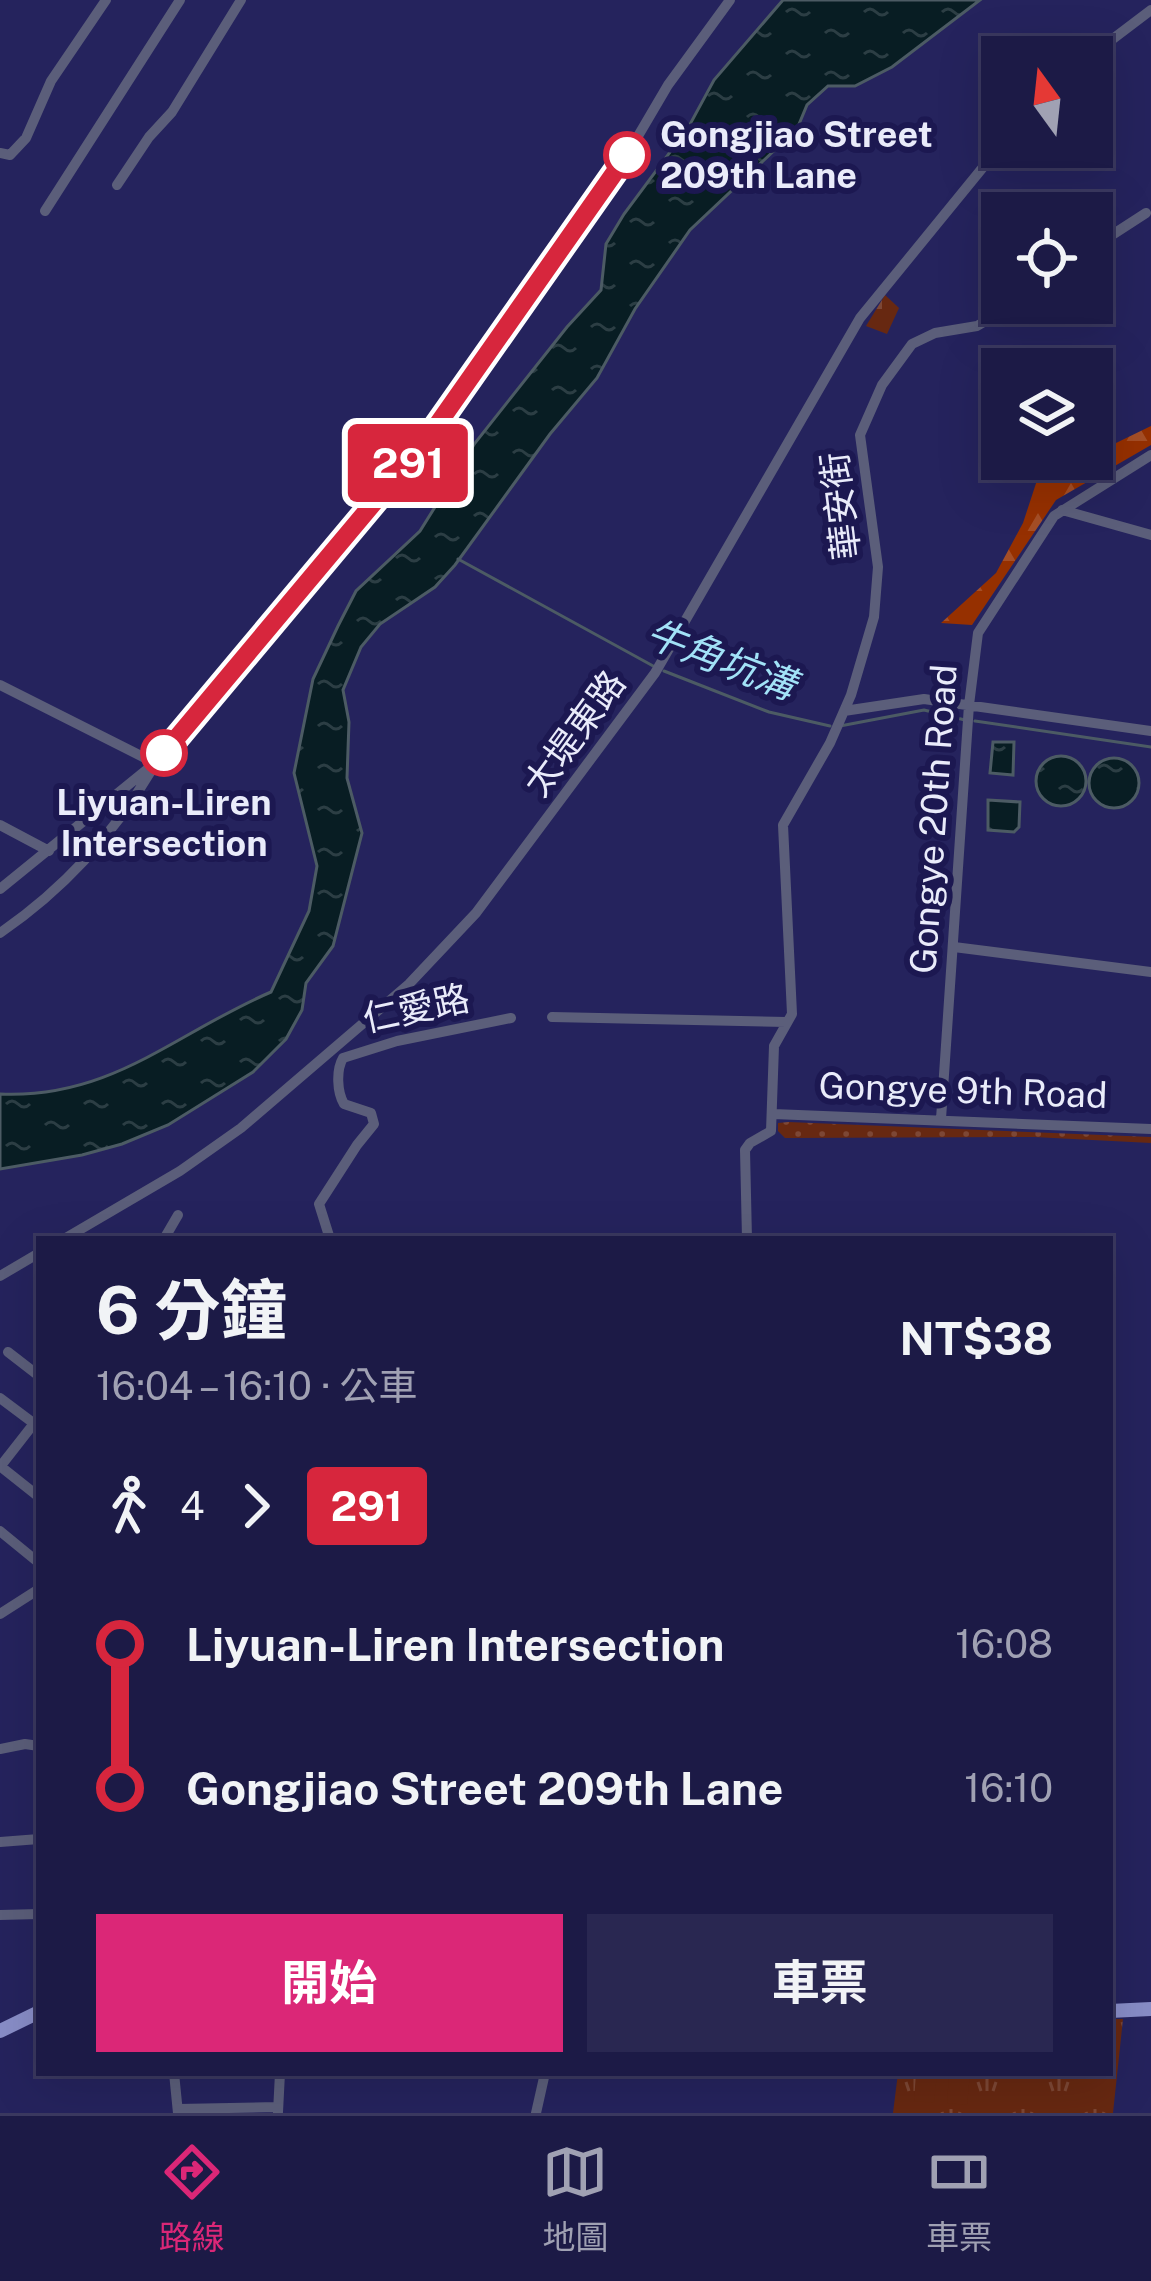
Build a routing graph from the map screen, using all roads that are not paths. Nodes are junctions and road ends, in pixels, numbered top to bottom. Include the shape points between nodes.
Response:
1 (106, 0) edge
2 (180, 0) edge
3 (241, 0) edge
4 (730, 0) edge
5 (1151, 10) edge
6 (1113, 39) edge
7 (0, 153) edge
8 (982, 168) edge
9 (117, 185) dead end
10 (45, 211) dead end
11 (1146, 213) dead end
12 (1113, 234) edge
13 (981, 324) edge
14 (1151, 455) edge
15 (1062, 510) junction
16 (1151, 536) edge
17 (0, 685) edge
18 (969, 707) junction
19 (841, 714) junction
20 (1151, 731) edge
21 (155, 763) junction
22 (0, 825) edge
23 (49, 851) junction
24 (0, 890) edge
25 (0, 933) edge
26 (954, 947) junction
27 (1151, 972) edge
28 (552, 1017) dead end
29 (512, 1018) dead end
30 (786, 1022) junction
31 (773, 1114) junction
32 (941, 1119) junction
33 (1151, 1129) edge
34 (178, 1215) dead end
35 (69, 1236) edge
36 (166, 1236) edge
37 (328, 1236) edge
38 (747, 1236) edge
39 (36, 1255) edge
40 (0, 1276) edge
41 (8, 1352) dead end
42 (36, 1374) edge
43 (0, 1398) edge
44 (36, 1422) edge
45 (36, 1425) edge
46 (0, 1466) edge
47 (36, 1495) edge
48 (0, 1531) edge
49 (36, 1561) edge
50 (36, 1591) edge
51 (0, 1614) edge
52 (36, 1746) edge
53 (0, 1749) edge
54 (36, 1839) edge
55 (0, 1842) edge
56 (36, 1914) edge
57 (0, 1915) edge
58 (1151, 2009) edge
59 (1113, 2011) edge
60 (36, 2013) edge
61 (0, 2031) edge
62 (174, 2076) edge
63 (280, 2076) edge
64 (543, 2076) edge
65 (278, 2110) edge
66 (178, 2111) edge
67 (536, 2113) edge

1 - 7 street via 51,81 26,138 10,155
2 - 10 street
3 - 9 street
4 - 21 street via 444,418
5 - 6 street
8 - 35 street, 太堤東路 via 860,318 658,667 489,896 409,983 241,1128
11 - 12 street
13 - 19 street, 華安街 via 912,344 862,428 878,586
14 - 15 street, Gongye 20th Road
15 - 16 street
15 - 18 street, Gongye 20th Road via 978,633
17 - 21 street
18 - 19 street via 910,699
18 - 20 street
18 - 26 street, Gongye 20th Road
19 - 30 street, 華安街 via 783,825 792,1014
21 - 23 street
21 - 25 street via 84,861
22 - 23 street
23 - 24 street
26 - 27 street
26 - 32 street, Gongye 20th Road
28 - 30 street
29 - 37 street, 仁愛路 via 343,1058 340,1099 371,1113 374,1124 319,1204
30 - 31 street, 華安街 via 774,1046
31 - 32 street, Gongye 9th Road
31 - 38 street via 770,1134 745,1150
32 - 33 street, Gongye 9th Road
34 - 36 street
39 - 40 street
41 - 42 street
43 - 44 street
45 - 46 street
46 - 47 street
48 - 49 street
50 - 51 street
52 - 53 street
54 - 55 street
56 - 57 street
58 - 59 main road
60 - 61 main road
62 - 66 street
63 - 65 street
64 - 67 street
65 - 66 street

